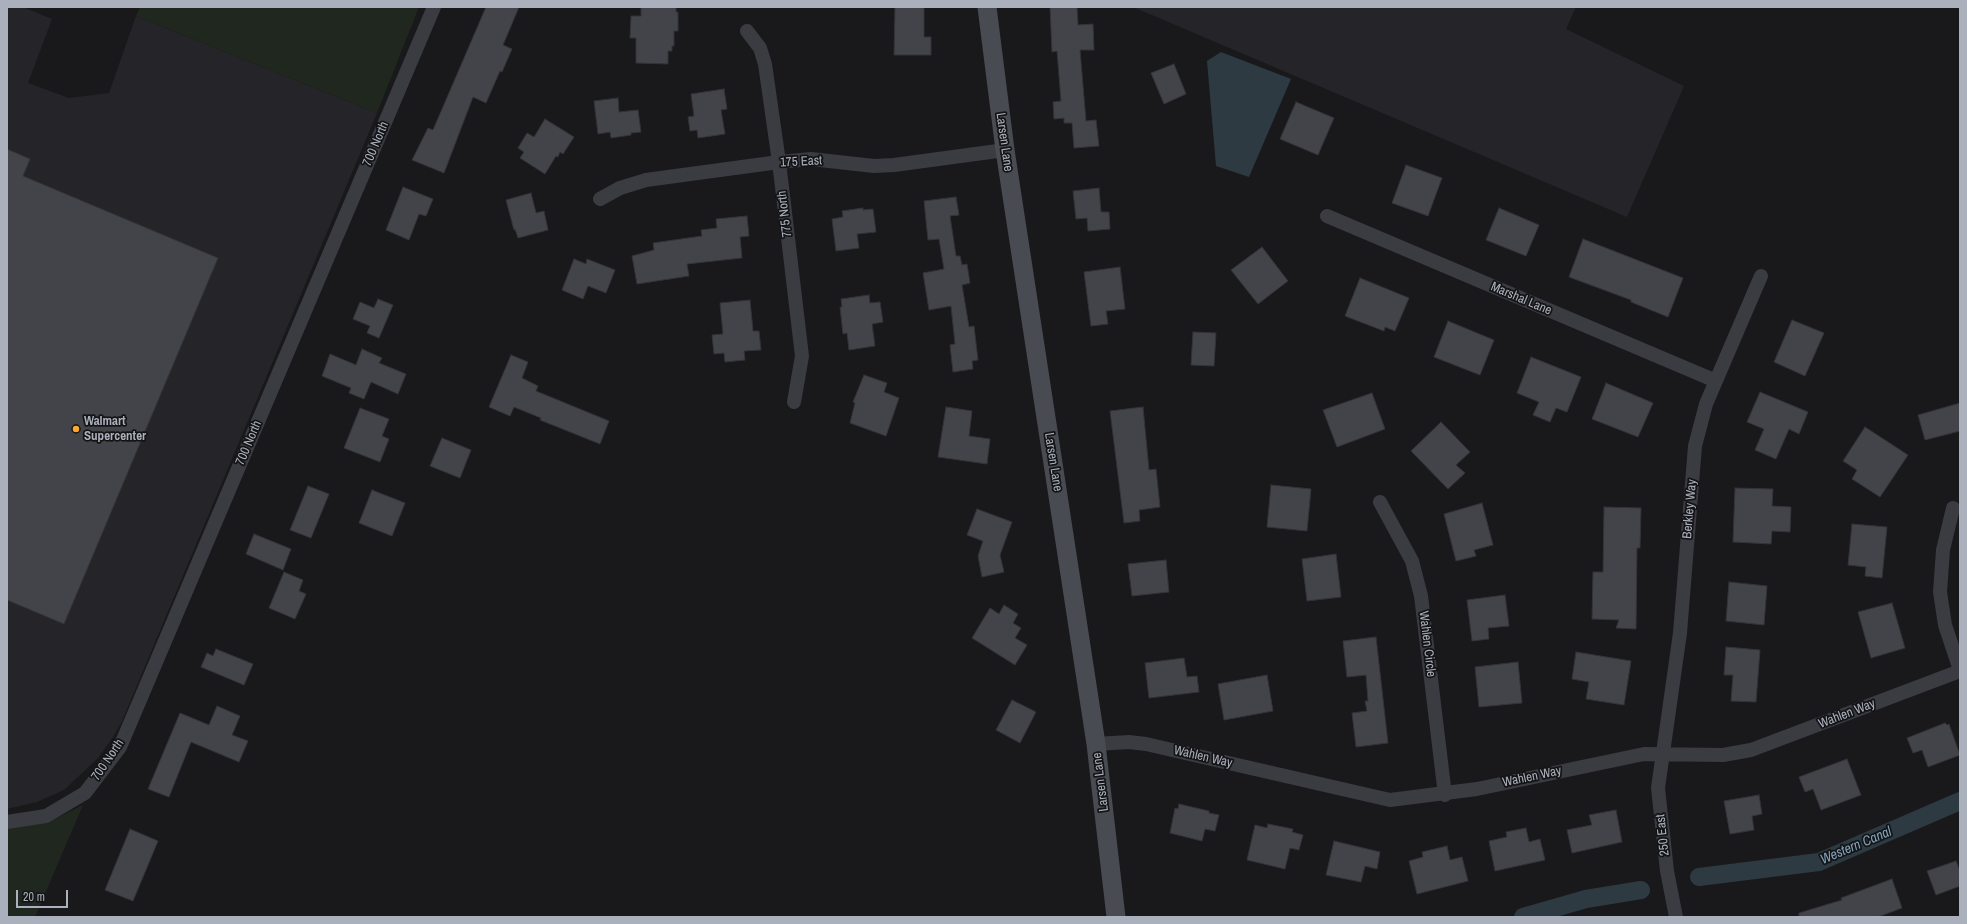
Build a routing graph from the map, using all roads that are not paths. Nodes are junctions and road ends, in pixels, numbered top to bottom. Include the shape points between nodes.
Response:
1 (434, 7) edge
2 (987, 7) edge
3 (747, 31) dead end
4 (1005, 150) junction
5 (779, 162) junction
6 (600, 199) dead end
7 (1327, 216) dead end
8 (1762, 276) dead end
9 (1716, 381) junction
10 (794, 402) dead end
11 (1380, 502) dead end
12 (1953, 508) dead end
13 (1960, 671) edge
14 (1096, 744) junction
15 (1663, 754) junction
16 (1445, 794) junction
17 (7, 822) edge
18 (1116, 917) edge
19 (1676, 917) edge

1 - 17 street, 700 North via 120,747 85,793 46,816
2 - 4 main road, Larsen Lane
3 - 5 street, 775 North via 760,48 765,64
4 - 5 street, 175 East via 894,165 874,166 811,159
4 - 14 main road, Larsen Lane
5 - 6 street, 175 East via 646,180 620,188
5 - 10 street, 775 North via 802,356
7 - 9 street, Marshal Lane
8 - 9 street, Berkley Way
9 - 15 street, Berkley Way via 1706,404 1695,446 1680,633
11 - 16 street, Wahlen Circle via 1412,561 1421,596
12 - 13 street via 1943,550 1940,592 1945,625
13 - 15 street, Wahlen Way via 1750,750 1723,755
14 - 16 street, Wahlen Way via 1146,744 1390,800
14 - 18 main road, Larsen Lane
15 - 16 street, Wahlen Way via 1644,754
15 - 19 street, 250 East via 1658,788 1667,870

